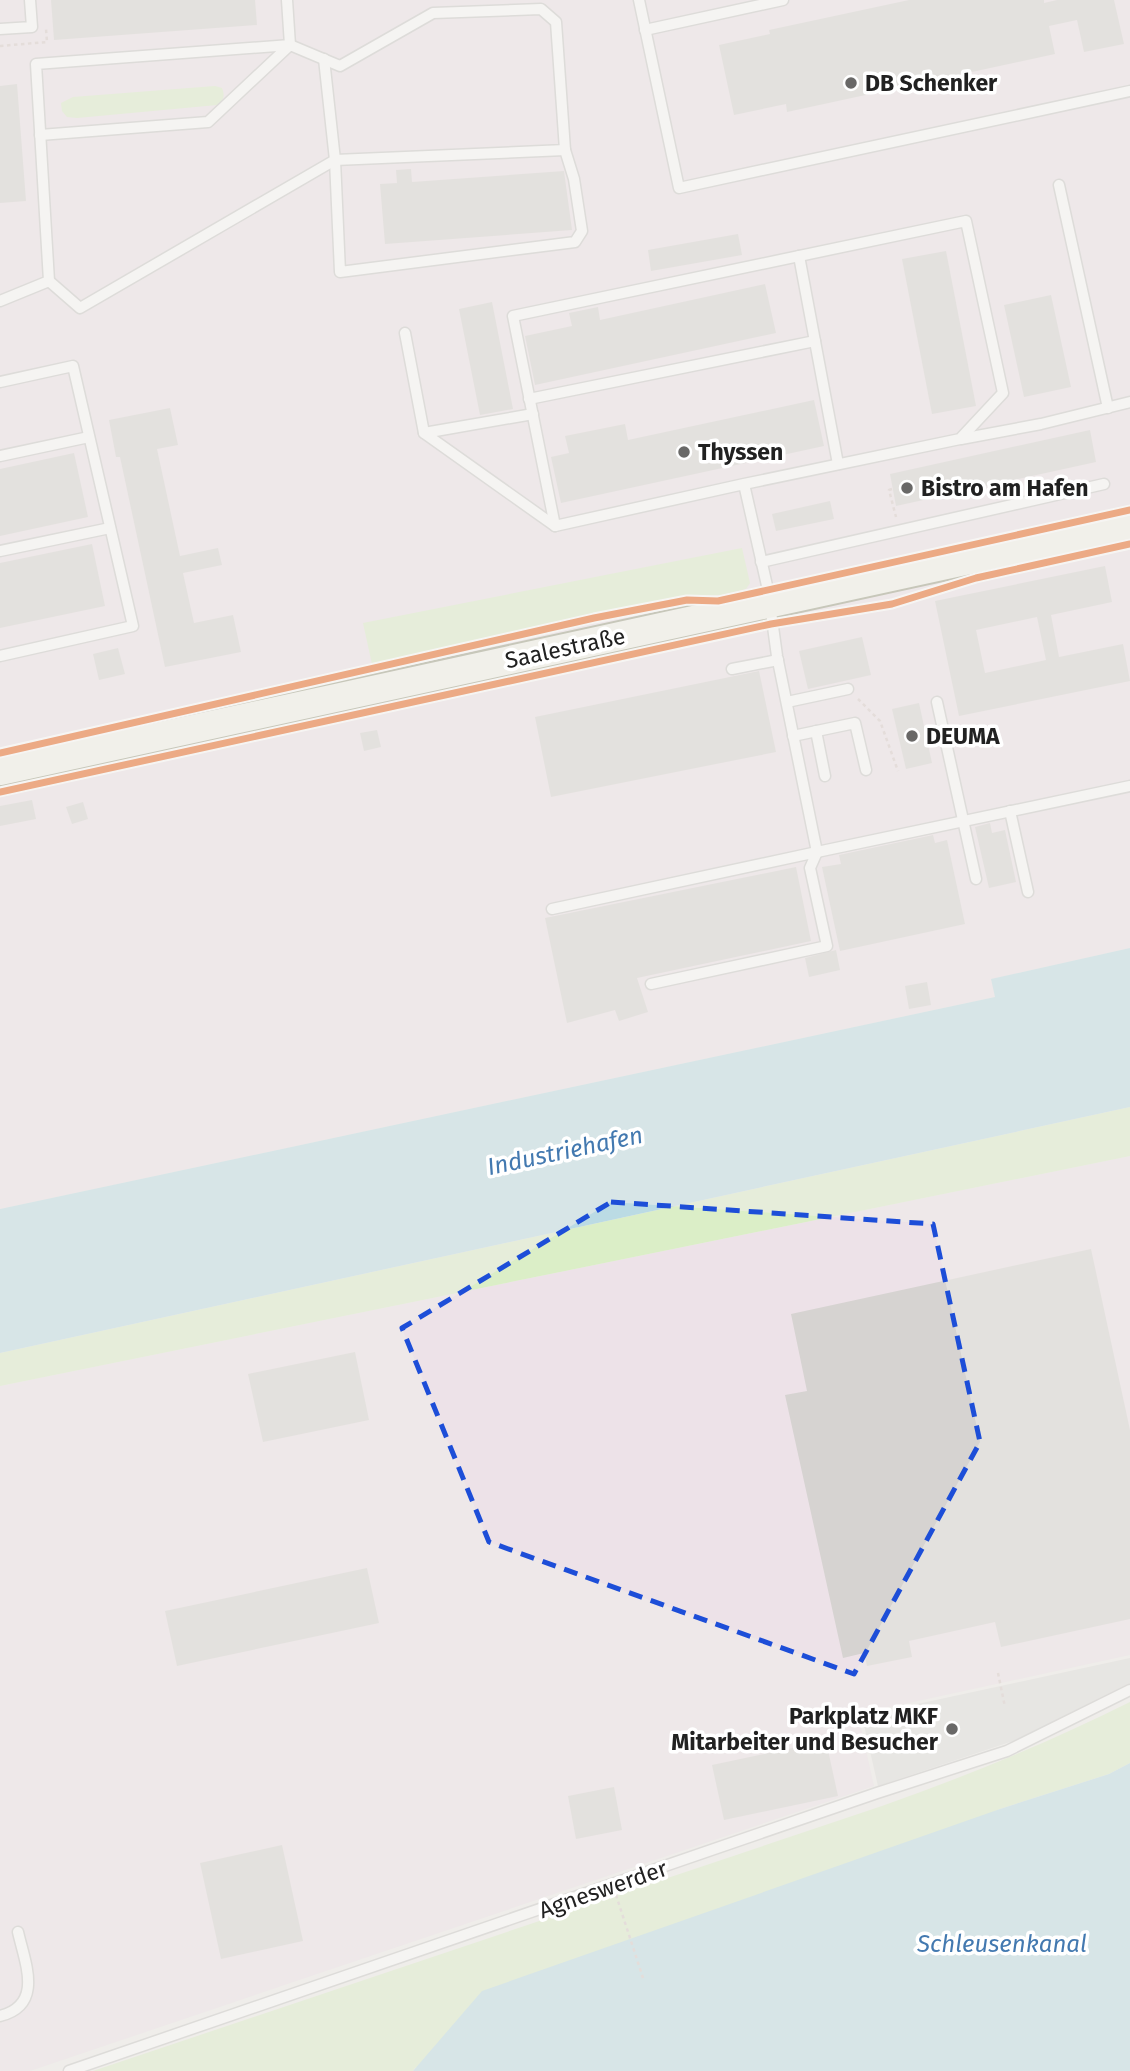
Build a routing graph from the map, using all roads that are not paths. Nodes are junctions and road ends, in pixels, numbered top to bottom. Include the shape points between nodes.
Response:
1 (30, 0) edge
2 (288, 0) edge
3 (639, 0) edge
4 (783, 0) edge
5 (0, 29) edge
6 (645, 30) junction
7 (290, 45) junction
8 (324, 59) junction
9 (1130, 91) edge
10 (40, 135) junction
11 (565, 150) junction
12 (335, 160) junction
13 (1059, 185) dead end
14 (799, 256) junction
15 (49, 281) junction
16 (0, 301) edge
17 (405, 333) dead end
18 (815, 341) junction
19 (0, 382) edge
20 (530, 399) junction
21 (1130, 402) edge
22 (1108, 408) junction
23 (533, 414) junction
24 (424, 433) junction
25 (89, 436) junction
26 (960, 439) junction
27 (0, 456) edge
28 (838, 464) junction
29 (744, 484) junction
30 (1104, 484) dead end
31 (1130, 525) edge
32 (555, 526) junction
33 (110, 528) junction
34 (0, 551) edge
35 (761, 562) junction
36 (771, 603) junction
37 (0, 656) edge
38 (778, 660) junction
39 (732, 669) dead end
40 (848, 689) road end
41 (786, 702) junction
42 (937, 702) dead end
43 (816, 731) junction
44 (793, 736) junction
45 (866, 770) dead end
46 (0, 771) edge
47 (825, 776) dead end
48 (1130, 786) edge
49 (1010, 811) junction
50 (964, 821) junction
51 (817, 852) junction
52 (976, 879) dead end
53 (1028, 892) dead end
54 (552, 909) dead end
55 (651, 984) dead end
56 (1130, 1690) edge
57 (18, 1932) dead end
58 (0, 2016) edge
59 (69, 2071) edge

1 - 5 lane via 32,27
2 - 7 lane
3 - 6 lane
4 - 6 lane
6 - 9 lane via 679,188
7 - 8 lane
7 - 10 lane via 208,122
7 - 10 lane via 36,64
8 - 11 lane via 340,66 433,13 541,9 556,22
8 - 12 lane
10 - 15 lane
11 - 12 lane
11 - 12 lane via 582,231 575,242 340,272
12 - 15 lane via 80,308
13 - 22 lane
14 - 18 lane
14 - 20 lane via 513,316
14 - 26 lane via 966,221 1003,393
15 - 16 lane
17 - 24 lane
18 - 20 lane
18 - 28 lane
19 - 25 lane via 74,366
20 - 23 lane
21 - 22 lane
22 - 26 lane
23 - 24 lane
23 - 32 lane
24 - 32 lane
25 - 27 lane
25 - 33 lane
26 - 28 lane
28 - 29 lane
29 - 32 lane
29 - 35 lane
30 - 35 lane
31 - 36 main road, Saalestraße
33 - 34 lane
33 - 37 lane via 132,626
35 - 36 lane
36 - 38 lane
36 - 46 main road, Saalestraße
38 - 39 lane
38 - 41 lane
40 - 41 lane
41 - 44 lane
42 - 50 lane
43 - 44 lane
43 - 45 lane via 855,723
43 - 47 lane
44 - 51 lane
48 - 49 lane
49 - 50 lane
49 - 53 lane
50 - 51 lane
50 - 52 lane
51 - 54 lane
51 - 55 lane via 810,869 827,946
56 - 59 lane, Agneswerder via 1007,1751
57 - 58 lane via 28,1990 20,2006

